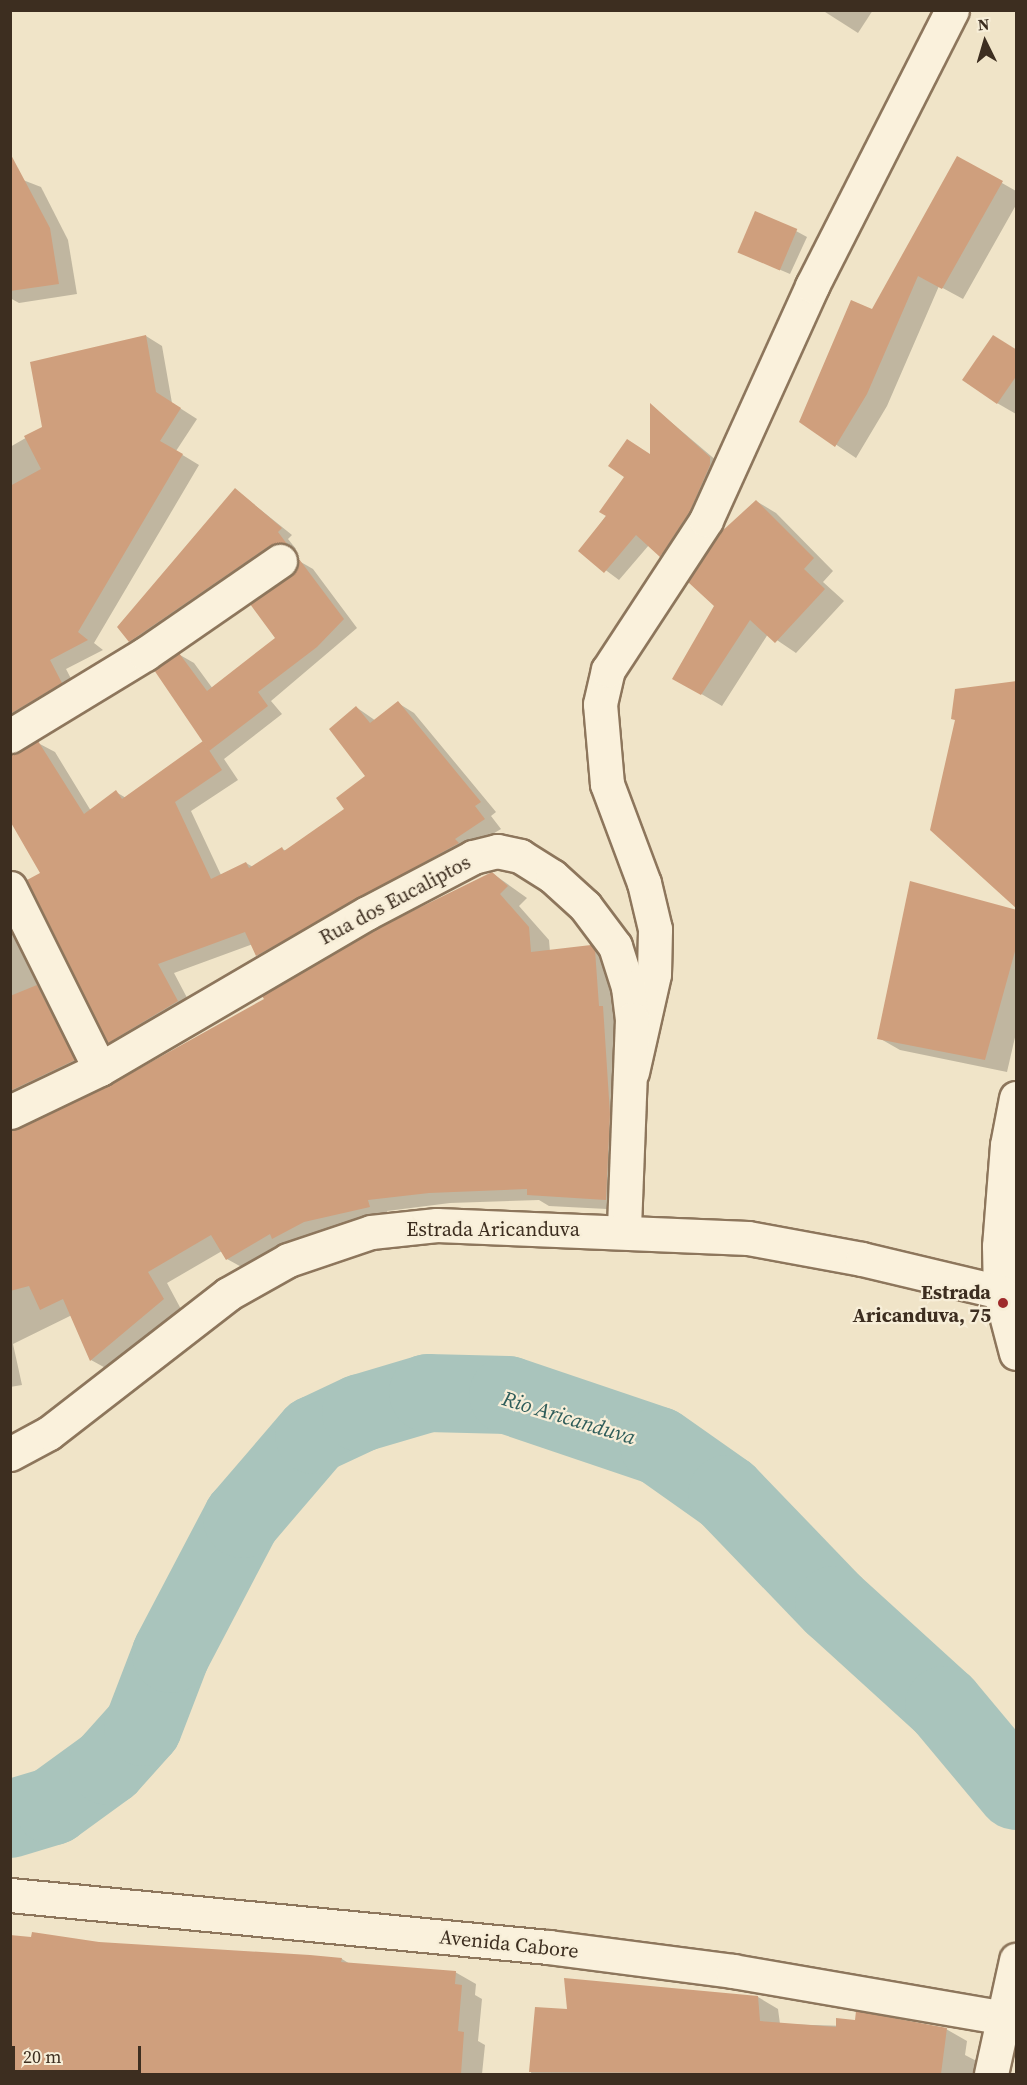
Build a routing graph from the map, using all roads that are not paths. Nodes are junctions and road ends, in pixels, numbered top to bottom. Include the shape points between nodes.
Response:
1 (952, 10) edge
2 (280, 561) dead end
3 (10, 736) edge
4 (10, 888) edge
5 (100, 1070) junction
6 (632, 1072) junction
7 (1017, 1098) edge
8 (10, 1112) edge
9 (624, 1230) junction
10 (1000, 1292) junction
11 (1017, 1353) edge
12 (10, 1454) edge
13 (10, 1895) edge
14 (1017, 1960) edge
15 (1005, 2018) junction
16 (991, 2074) edge

1 - 6 street via 821,267 706,520 609,670 600,704 607,784 627,847 644,883 655,929 654,974
2 - 3 street via 145,654
4 - 5 street
5 - 6 street, Rua dos Eucaliptos via 367,913 473,857 497,851 520,856 552,876 585,906 615,946 628,987
5 - 8 street, Rua dos Eucaliptos
6 - 9 street, Rua dos Eucaliptos
7 - 10 street via 1007,1145
9 - 10 street, Estrada Aricanduva via 748,1238 862,1259
9 - 12 street, Estrada Aricanduva via 437,1225 371,1232 288,1260 228,1294 49,1434
10 - 11 street
13 - 15 street, Avenida Cabore via 548,1947 745,1972
14 - 15 street
15 - 16 street

